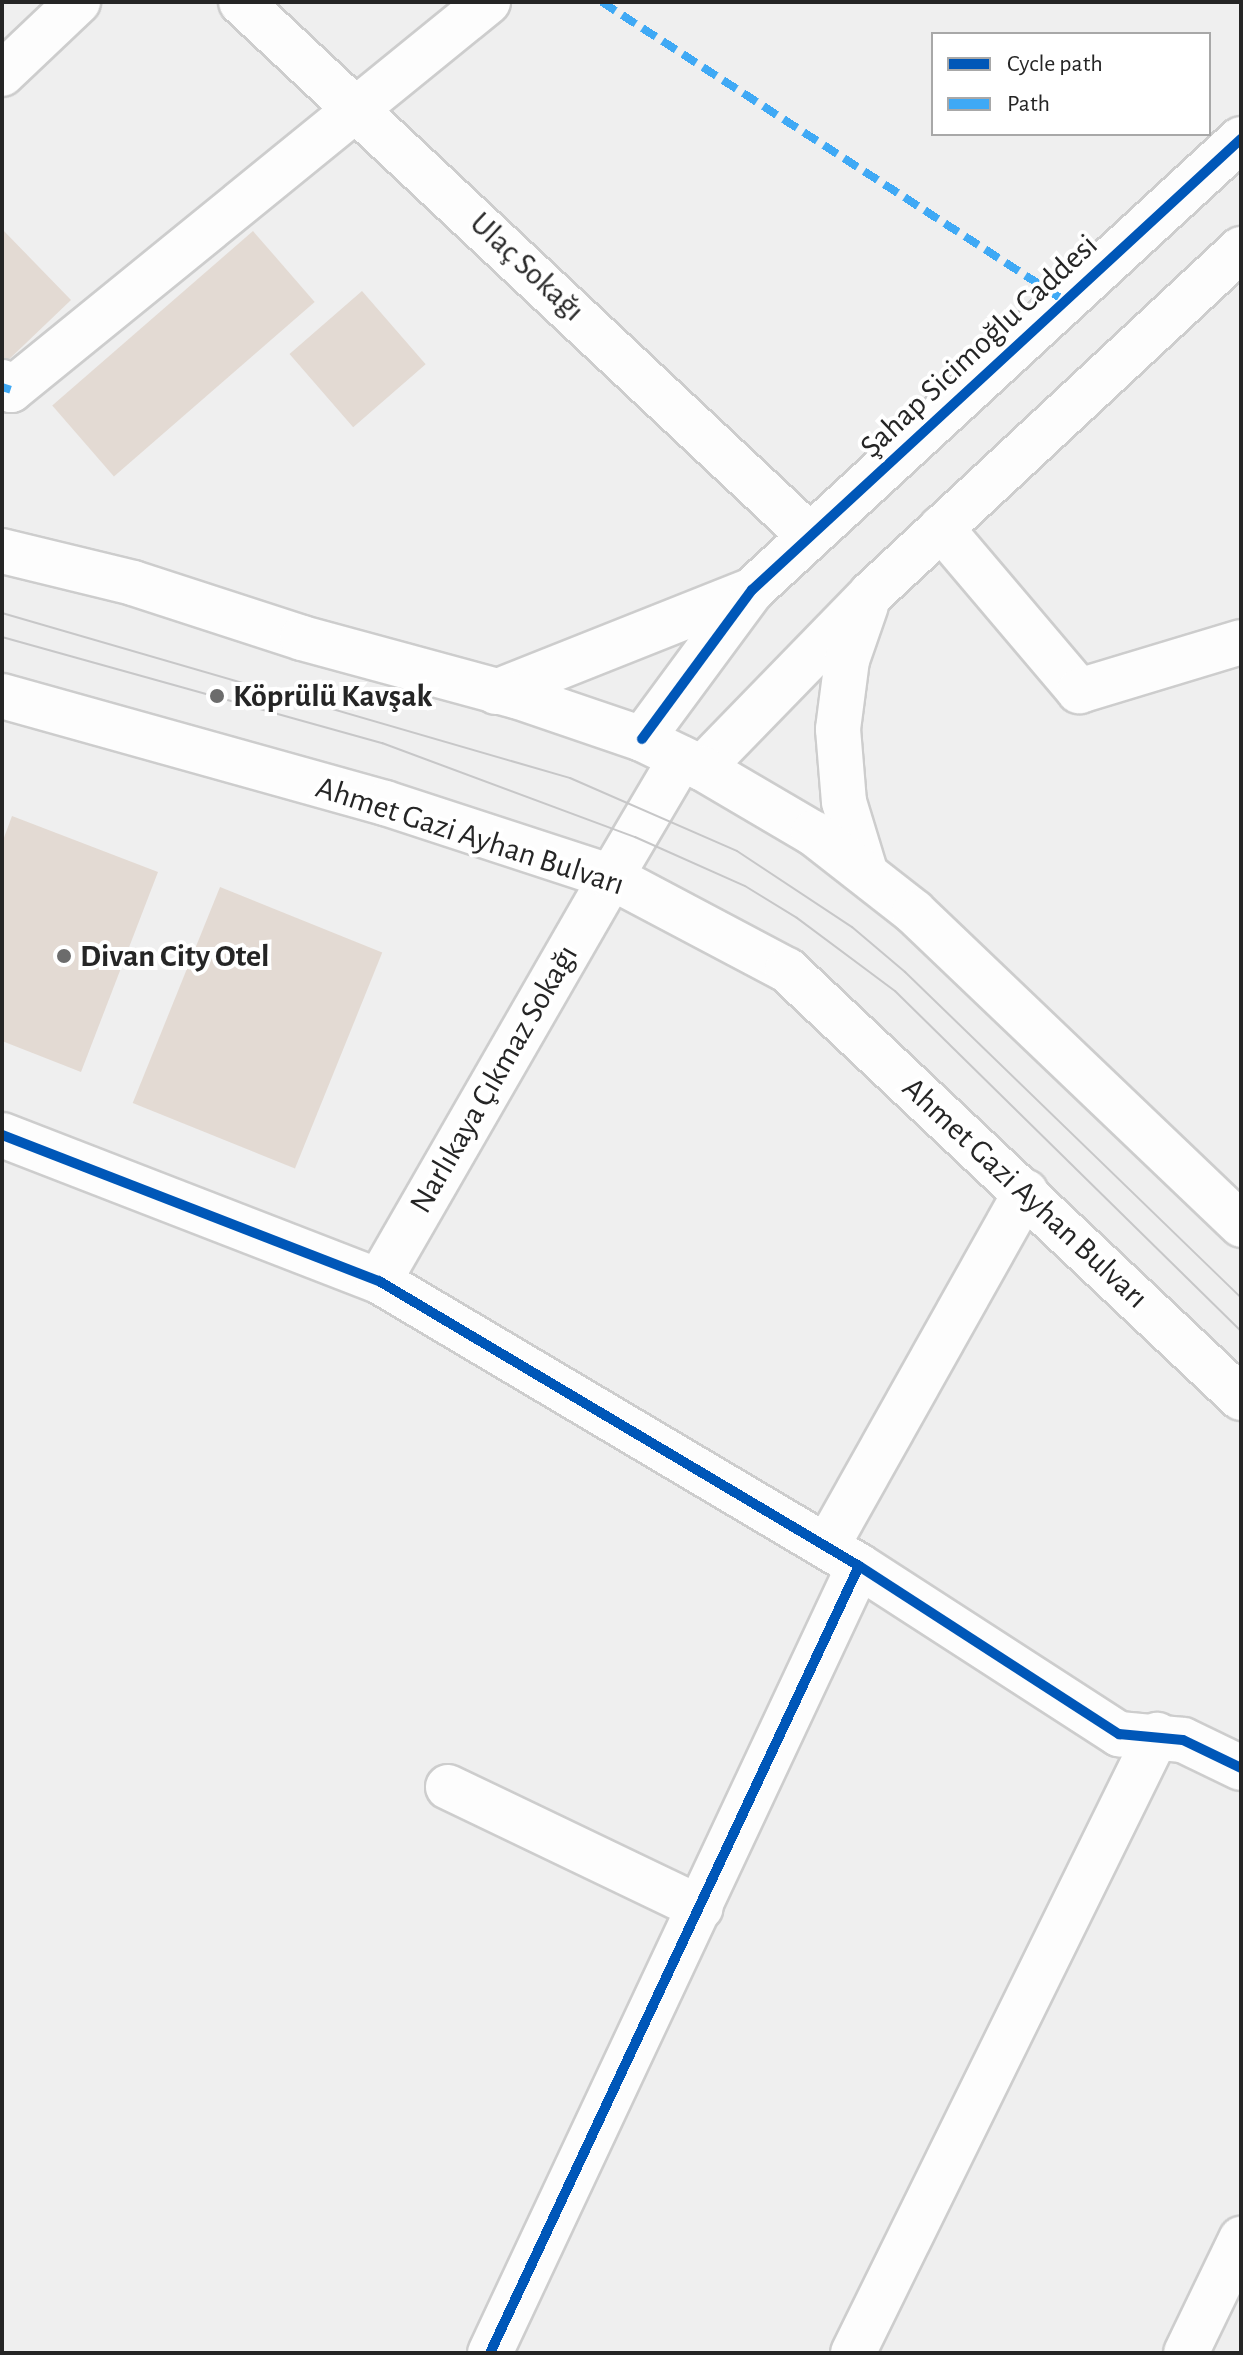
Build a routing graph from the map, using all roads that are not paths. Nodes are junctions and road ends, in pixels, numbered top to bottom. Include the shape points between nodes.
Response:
1 (78, 2) edge
2 (241, 2) edge
3 (488, 2) edge
4 (2, 74) edge
5 (360, 110) junction
6 (1241, 139) edge
7 (1241, 249) edge
8 (2, 382) edge
9 (941, 528) junction
10 (810, 536) junction
11 (2, 551) edge
12 (752, 590) junction
13 (871, 594) junction
14 (1241, 642) edge
15 (496, 692) junction
16 (2, 696) edge
17 (642, 739) junction
18 (692, 763) junction
19 (865, 871) junction
20 (611, 877) junction
21 (2, 1135) edge
22 (1026, 1192) junction
23 (1241, 1225) edge
24 (379, 1281) junction
25 (1241, 1398) edge
26 (843, 1556) junction
27 (1157, 1735) junction
28 (1241, 1768) edge
29 (448, 1787) dead end
30 (701, 1908) junction
31 (1241, 2239) edge
32 (490, 2353) edge
33 (853, 2353) edge
34 (1186, 2353) edge

1 - 4 street
2 - 5 street, Ulaç Sokağı
3 - 5 street
5 - 8 street via 11,390
5 - 10 street, Ulaç Sokağı
6 - 10 street, Şahap Sicimoğlu Caddesi
7 - 9 street
9 - 13 street
9 - 14 street via 1079,691
10 - 12 street, Şahap Sicimoğlu Caddesi
11 - 15 street via 133,583
12 - 15 street
12 - 17 street
13 - 18 street
13 - 19 street via 847,660 838,729 844,802
15 - 17 street
16 - 20 street, Ahmet Gazi Ayhan Bulvarı via 385,803
17 - 18 street
18 - 19 street via 813,833
18 - 20 street, Narlıkaya Çıkmaz Sokağı
19 - 23 street
20 - 22 street, Ahmet Gazi Ayhan Bulvarı via 787,970
20 - 24 street, Narlıkaya Çıkmaz Sokağı
21 - 24 street
22 - 25 street, Ahmet Gazi Ayhan Bulvarı
22 - 26 street
24 - 26 street
26 - 27 street via 1119,1734
26 - 30 street
27 - 28 street via 1213,1751
27 - 33 street
29 - 30 street
30 - 32 street
31 - 34 street

